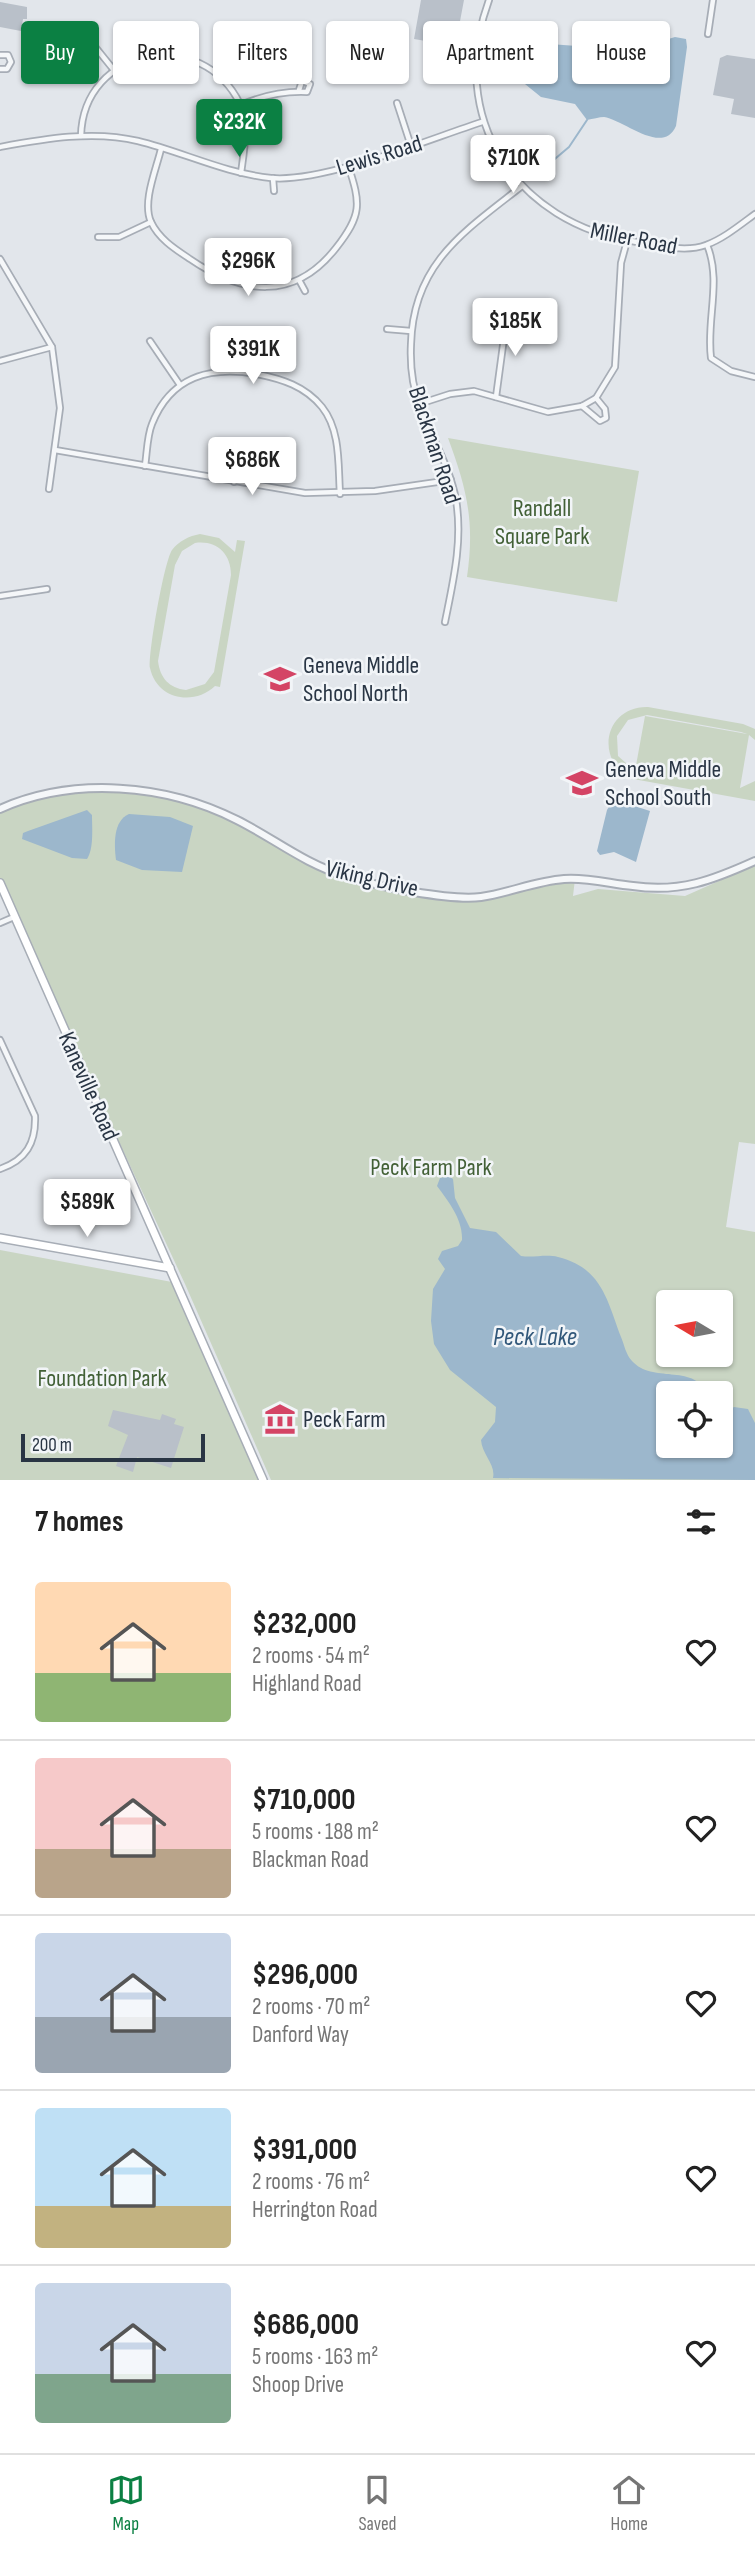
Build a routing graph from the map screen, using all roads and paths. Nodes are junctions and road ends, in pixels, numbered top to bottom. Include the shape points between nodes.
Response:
1 (489, 0) edge
2 (713, 0) edge
3 (708, 34) dead end
4 (99, 51) edge
5 (0, 55) edge
6 (199, 64) edge
7 (0, 69) edge
8 (113, 69) joint
9 (299, 90) dead end
10 (397, 103) dead end
11 (240, 106) junction
12 (482, 122) junction
13 (81, 136) junction
14 (411, 146) junction
15 (0, 148) edge
16 (161, 149) junction
17 (348, 165) junction
18 (241, 173) junction
19 (273, 178) junction
20 (522, 186) junction
21 (274, 191) dead end
22 (755, 214) edge
23 (151, 222) junction
24 (99, 237) dead end
25 (627, 241) junction
26 (707, 245) junction
27 (0, 259) edge
28 (6, 268) junction
29 (0, 272) edge
30 (299, 280) junction
31 (305, 291) dead end
32 (522, 310) dead end
33 (387, 329) dead end
34 (411, 331) junction
35 (150, 341) dead end
36 (52, 347) junction
37 (0, 361) edge
38 (755, 377) edge
39 (180, 385) junction
40 (496, 397) junction
41 (596, 398) junction
42 (419, 404) junction
43 (582, 406) junction
44 (55, 450) junction
45 (236, 464) dead end
46 (145, 466) junction
47 (452, 480) junction
48 (234, 482) junction
49 (49, 489) dead end
50 (340, 494) junction
51 (47, 589) dead end
52 (0, 596) edge
53 (445, 622) dead end
54 (0, 809) edge
55 (755, 860) edge
56 (0, 883) edge
57 (14, 918) junction
58 (0, 923) edge
59 (0, 1040) edge
60 (0, 1169) edge
61 (0, 1238) edge
62 (170, 1268) junction
63 (263, 1480) edge

1 - 12 street, Miller Road via 475,48
2 - 3 street
4 - 8 street
5 - 7 street via 8,55 11,62 9,68
6 - 11 street via 229,87
8 - 13 street via 90,97
9 - 11 street via 262,96
10 - 14 street
11 - 18 street via 245,127
12 - 14 street, Lewis Road
12 - 20 street, Miller Road
13 - 15 street, Lewis Road
13 - 16 street, Lewis Road via 138,141
14 - 17 street, Lewis Road
16 - 18 street, Lewis Road
16 - 23 street via 150,194
17 - 19 street, Lewis Road via 309,176
17 - 30 street via 359,209 353,226 322,266
18 - 19 street, Lewis Road
19 - 21 street
20 - 25 street, Miller Road via 549,210 583,229
20 - 34 street, Blackman Road via 454,240 430,269 416,300
22 - 26 street, Miller Road
23 - 24 street via 119,237
23 - 30 street via 165,242 217,277 245,285 277,286
25 - 26 street, Miller Road via 689,249
25 - 41 street via 621,263 615,367
26 - 38 street, Miller Road via 716,272 709,316 712,358 731,371
27 - 28 street
28 - 29 street
28 - 36 street
30 - 31 street
32 - 40 street via 506,323
33 - 34 street
34 - 42 street, Blackman Road via 410,370
35 - 39 street
36 - 37 street
36 - 44 street via 60,408
39 - 46 street via 150,426
39 - 50 street via 201,374 230,369 275,377 303,388 322,408 336,434
40 - 42 street via 474,391
40 - 43 street via 543,412
41 - 43 street
41 - 43 street via 606,418 600,421
42 - 47 street, Blackman Road
44 - 46 street
44 - 49 street
45 - 48 street
46 - 48 street
47 - 50 street
47 - 53 street, Blackman Road via 459,544
48 - 50 street
51 - 52 street
54 - 55 street, Viking Drive via 83,790 129,789 178,797 239,820 322,868 381,884 472,897 568,878 652,889 681,888 714,880
56 - 57 main road, Kaneville Road
57 - 58 street
57 - 62 main road, Kaneville Road
59 - 60 street via 35,1116 35,1136 27,1152
61 - 62 main road
62 - 63 main road, Kaneville Road

